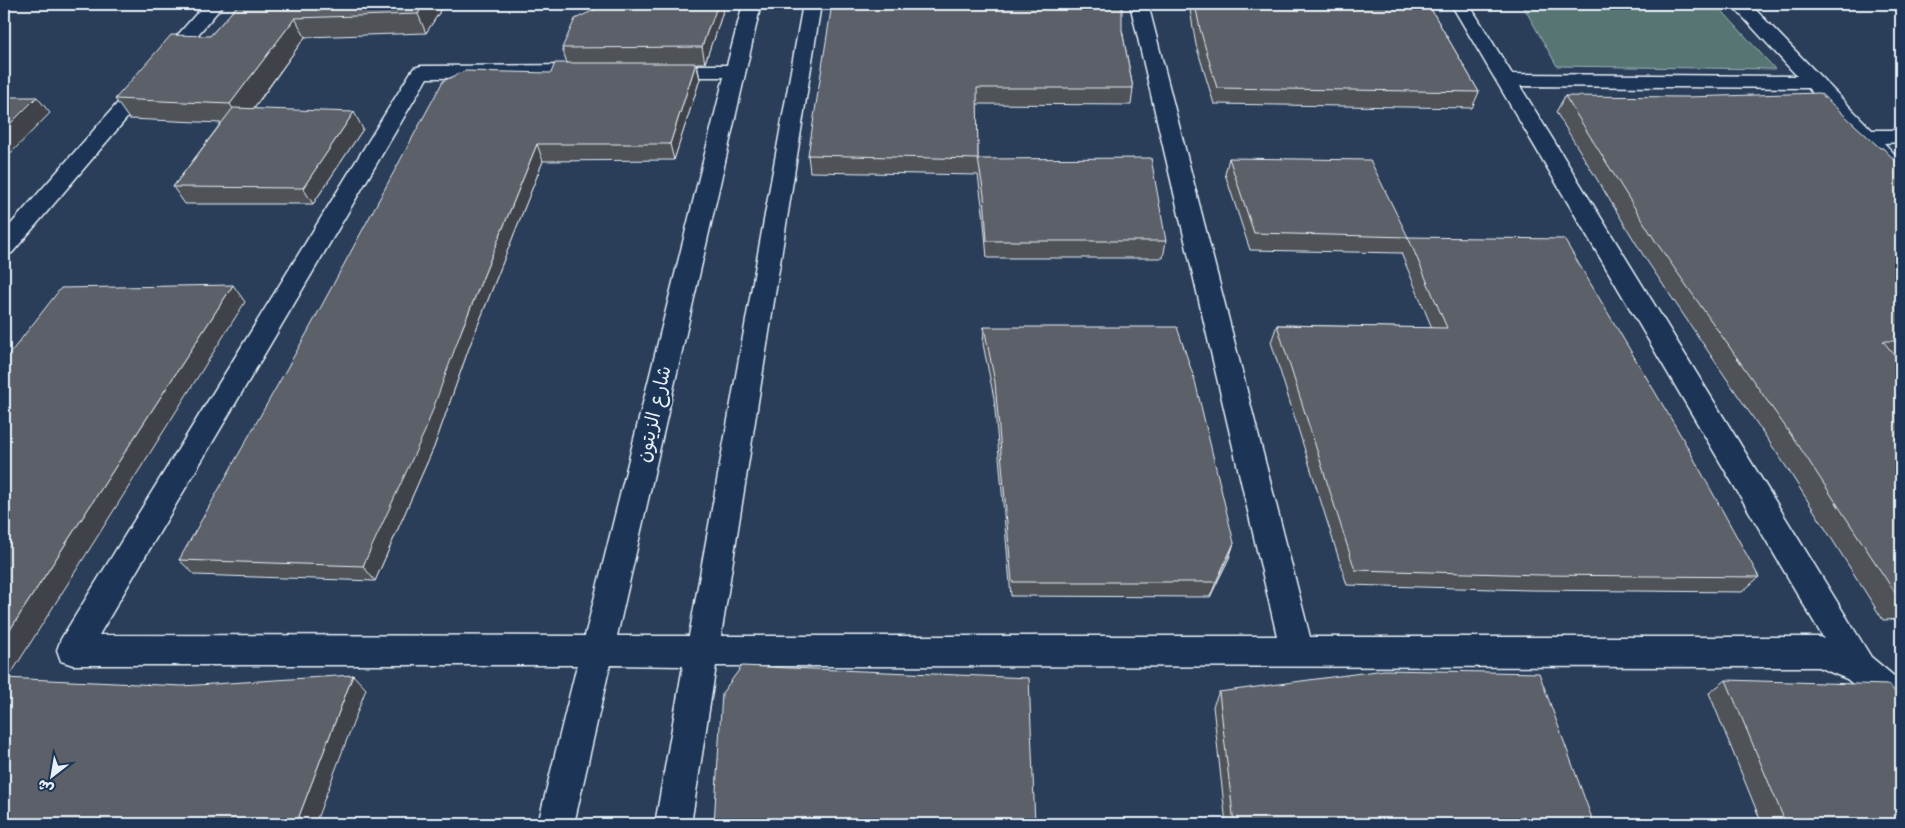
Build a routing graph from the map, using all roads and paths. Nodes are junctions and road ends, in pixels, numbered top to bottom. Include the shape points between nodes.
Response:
1 (215, 4) edge
2 (752, 4) edge
3 (812, 4) edge
4 (1139, 4) edge
5 (1460, 4) edge
6 (1740, 4) edge
7 (736, 70) junction
8 (1506, 80) junction
9 (1814, 82) junction
10 (1901, 136) edge
11 (1866, 137) junction
12 (1901, 174) edge
13 (4, 247) edge
14 (702, 650) junction
15 (597, 651) junction
16 (1297, 651) junction
17 (1859, 668) junction
18 (1901, 703) edge
19 (556, 824) edge
20 (673, 824) edge

1 - 13 street
2 - 7 street, شارع الزيتون
3 - 14 street
4 - 16 street
5 - 8 street
6 - 9 street
7 - 15 street, شارع الزيتون
7 - 15 street via 420,72 73,650
8 - 9 street
8 - 17 street
9 - 11 street
10 - 11 street
11 - 12 street
14 - 15 street
14 - 16 street
14 - 20 street
15 - 19 street, شارع الزيتون
16 - 17 street via 1820,652
17 - 18 street

